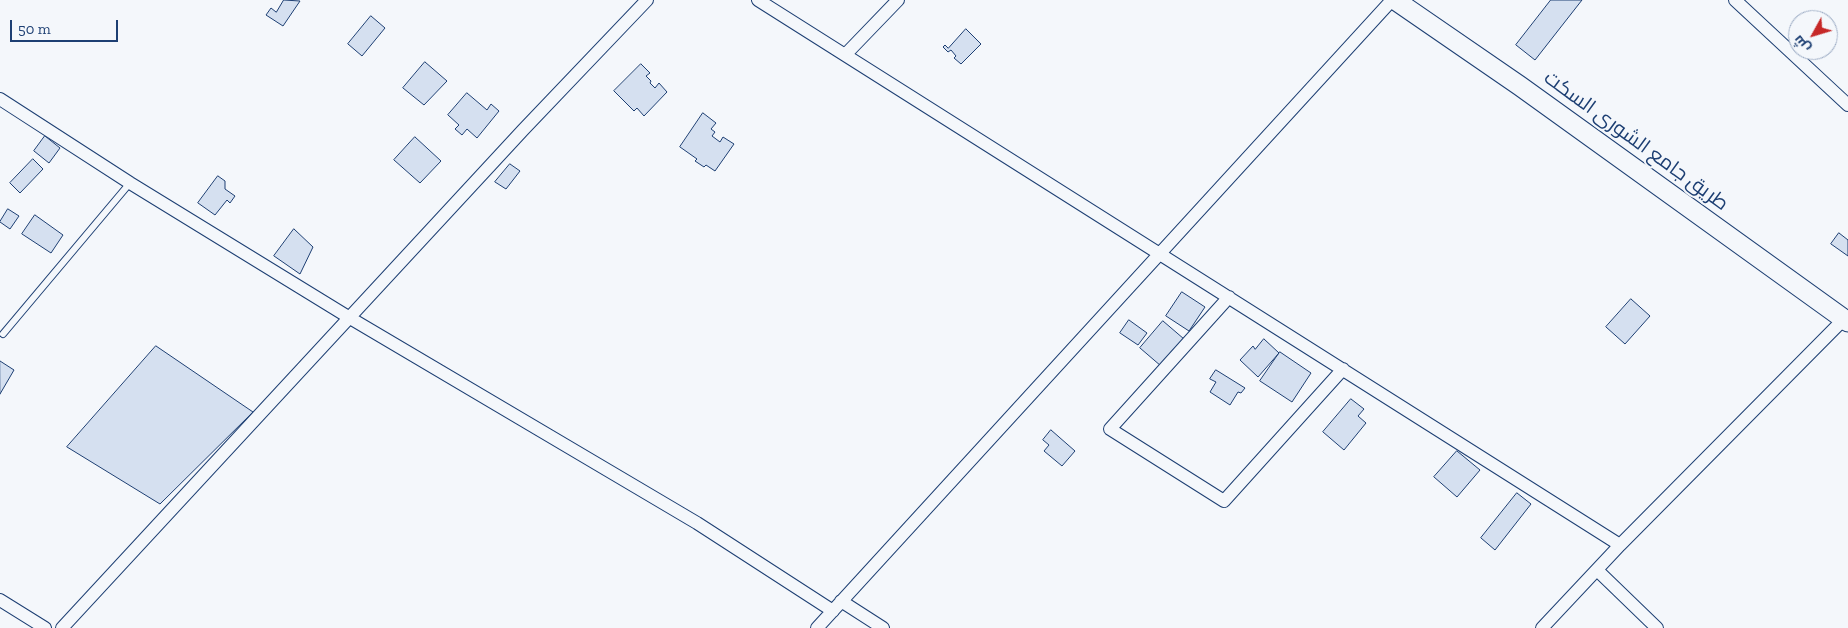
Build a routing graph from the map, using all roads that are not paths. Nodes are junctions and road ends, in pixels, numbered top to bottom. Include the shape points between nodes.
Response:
1 (647, 0) edge
2 (758, 0) edge
3 (898, 0) edge
4 (1393, 0) edge
5 (1735, 0) edge
6 (845, 55) junction
7 (0, 99) edge
8 (1848, 105) edge
9 (130, 183) junction
10 (1160, 253) junction
11 (1229, 296) junction
12 (350, 318) junction
13 (1846, 320) edge
14 (3, 334) dead end
15 (1344, 369) junction
16 (1620, 545) junction
17 (1597, 570) junction
18 (0, 600) edge
19 (841, 601) junction
20 (832, 611) junction
21 (45, 628) edge
22 (62, 628) edge
23 (817, 628) edge
24 (883, 628) edge
25 (1542, 628) edge
26 (1657, 628) edge

1 - 12 street
2 - 6 street
3 - 6 street
4 - 10 street
4 - 13 main road, طريق جامع الشورى السكت via 1534,96
5 - 8 street
6 - 10 street
7 - 9 street
9 - 12 street
9 - 14 lane
10 - 11 street
10 - 19 street
11 - 15 street
11 - 15 street via 1110,429 1224,501
12 - 20 street via 696,522
12 - 22 street
13 - 16 street
15 - 16 street
16 - 17 street
17 - 25 street
17 - 26 street
18 - 21 street
19 - 20 street
19 - 24 street
20 - 23 street

